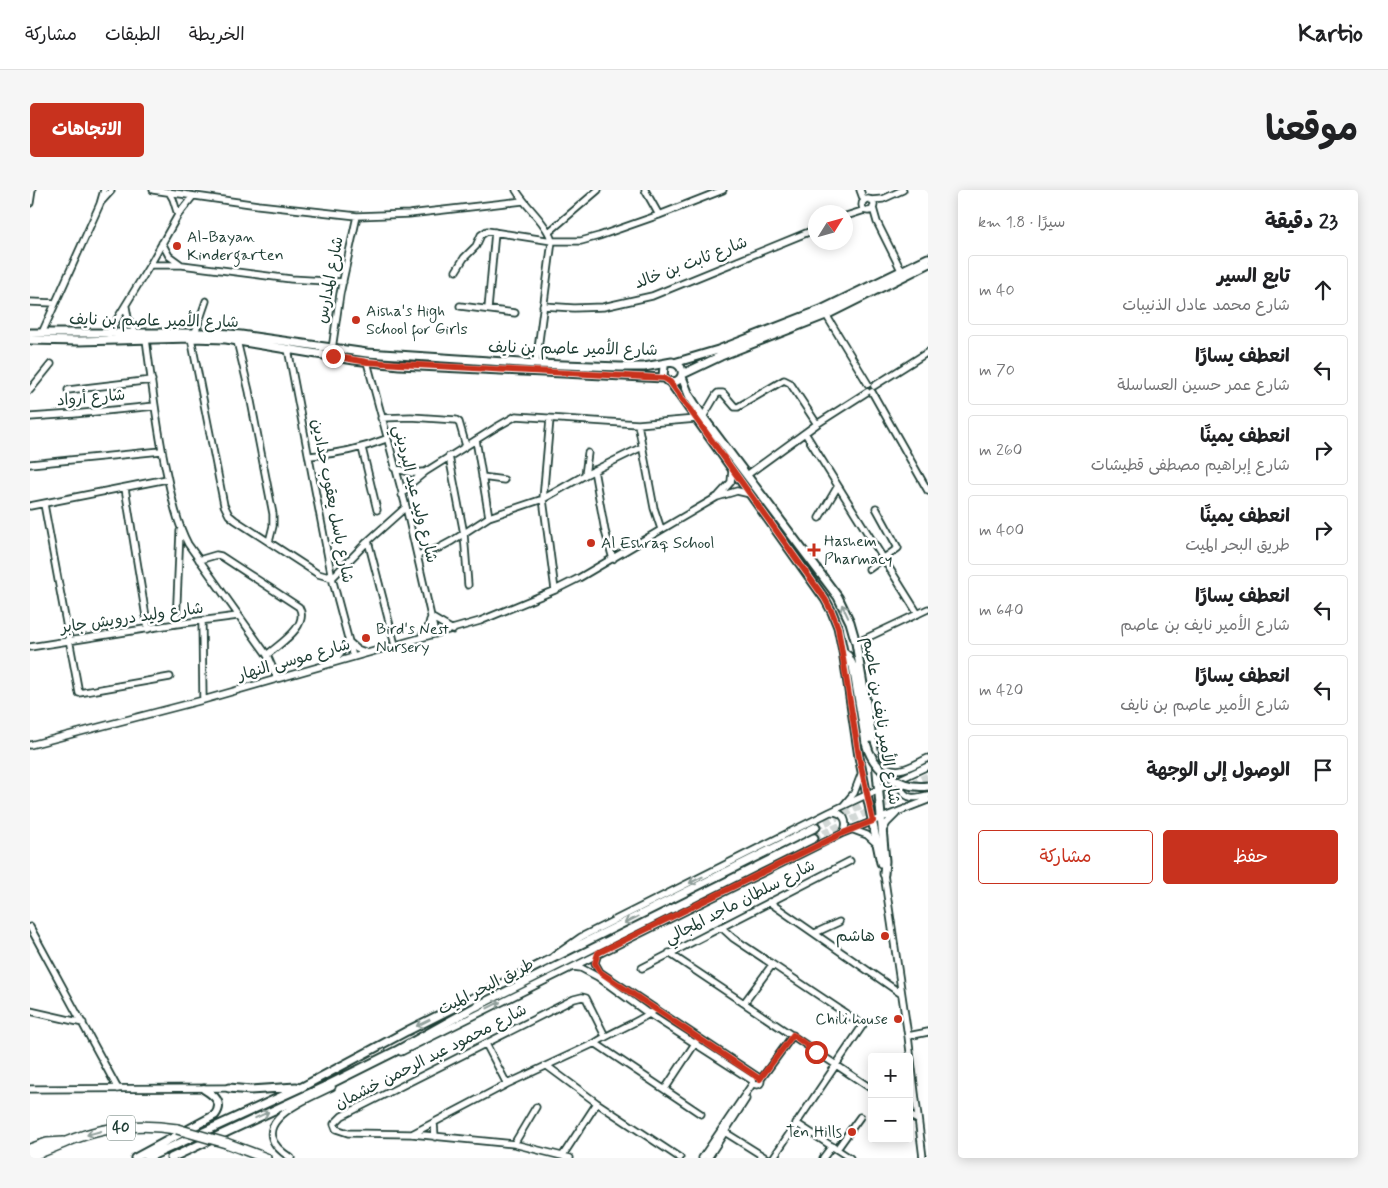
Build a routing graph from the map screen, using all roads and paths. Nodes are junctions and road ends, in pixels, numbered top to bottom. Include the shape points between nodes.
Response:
1 (32, 190) edge
2 (104, 190) edge
3 (112, 190) edge
4 (153, 190) edge
5 (516, 190) edge
6 (598, 190) edge
7 (645, 190) edge
8 (723, 190) edge
9 (861, 190) edge
10 (902, 190) edge
11 (169, 192) junction
12 (193, 196) junction
13 (523, 201) junction
14 (30, 203) edge
15 (100, 204) junction
16 (868, 205) junction
17 (853, 213) edge
18 (178, 215) junction
19 (659, 215) junction
20 (357, 216) junction
21 (495, 232) junction
22 (548, 232) junction
23 (808, 232) edge
24 (552, 241) junction
25 (162, 243) junction
26 (928, 258) edge
27 (182, 264) junction
28 (928, 264) edge
29 (150, 265) junction
30 (456, 271) dead end
31 (902, 274) junction
32 (343, 282) junction
33 (206, 301) dead end
34 (30, 302) edge
35 (55, 303) junction
36 (460, 306) dead end
37 (543, 306) junction
38 (126, 307) junction
39 (488, 309) junction
40 (825, 312) junction
41 (515, 313) dead end
42 (30, 333) edge
43 (42, 333) junction
44 (136, 333) junction
45 (108, 334) junction
46 (193, 336) junction
47 (146, 339) junction
48 (30, 340) edge
49 (237, 341) junction
50 (288, 349) junction
51 (332, 349) junction
52 (928, 352) edge
53 (367, 362) junction
54 (51, 364) dead end
55 (536, 364) junction
56 (668, 365) junction
57 (682, 375) junction
58 (152, 380) junction
59 (667, 380) junction
60 (870, 388) junction
61 (30, 390) edge
62 (68, 390) dead end
63 (154, 406) junction
64 (30, 417) edge
65 (381, 418) junction
66 (699, 418) junction
67 (550, 419) junction
68 (638, 424) junction
69 (817, 424) junction
70 (805, 433) junction
71 (386, 439) junction
72 (476, 440) junction
73 (466, 446) junction
74 (642, 447) junction
75 (362, 448) junction
76 (161, 451) junction
77 (588, 453) dead end
78 (310, 456) junction
79 (449, 456) junction
80 (30, 464) edge
81 (394, 468) junction
82 (732, 469) junction
83 (594, 470) junction
84 (425, 472) junction
85 (585, 475) junction
86 (747, 475) junction
87 (482, 477) junction
88 (167, 480) junction
89 (504, 480) dead end
90 (838, 486) junction
91 (125, 488) junction
92 (928, 491) edge
93 (750, 494) junction
94 (402, 495) junction
95 (717, 497) junction
96 (543, 499) junction
97 (44, 504) junction
98 (30, 506) edge
99 (406, 507) junction
100 (876, 508) dead end
101 (377, 510) dead end
102 (489, 517) junction
103 (819, 518) dead end
104 (180, 528) junction
105 (661, 529) junction
106 (464, 534) junction
107 (368, 541) junction
108 (269, 542) junction
109 (417, 555) junction
110 (884, 558) junction
111 (614, 559) junction
112 (199, 560) junction
113 (869, 569) dead end
114 (332, 578) junction
115 (468, 585) dead end
116 (555, 590) junction
117 (928, 609) edge
118 (918, 614) junction
119 (238, 616) junction
120 (431, 616) junction
121 (202, 621) junction
122 (176, 624) junction
123 (148, 629) junction
124 (453, 630) junction
125 (435, 634) junction
126 (420, 639) junction
127 (347, 640) junction
128 (69, 641) junction
129 (856, 643) junction
130 (395, 645) junction
131 (30, 647) edge
132 (843, 651) junction
133 (368, 653) junction
134 (267, 655) junction
135 (352, 657) junction
136 (332, 663) junction
137 (170, 677) dead end
138 (277, 678) junction
139 (203, 700) junction
140 (30, 745) edge
141 (928, 758) edge
142 (876, 761) junction
143 (928, 766) edge
144 (862, 772) junction
145 (903, 779) junction
146 (928, 786) edge
147 (879, 790) junction
148 (928, 795) edge
149 (867, 796) junction
150 (928, 800) edge
151 (839, 808) junction
152 (900, 811) junction
153 (830, 812) junction
154 (882, 818) junction
155 (873, 821) junction
156 (816, 827) tunnel mouth
157 (852, 829) junction
158 (882, 832) junction
159 (843, 833) junction
160 (814, 838) tunnel mouth
161 (878, 847) junction
162 (850, 861) dead end
163 (884, 874) junction
164 (769, 902) junction
165 (839, 922) dead end
166 (30, 926) edge
167 (720, 927) junction
168 (815, 933) junction
169 (598, 953) junction
170 (669, 953) junction
171 (549, 961) junction
172 (772, 965) junction
173 (571, 967) junction
174 (642, 968) dead end
175 (900, 993) junction
176 (744, 1003) junction
177 (656, 1009) junction
178 (30, 1011) edge
179 (649, 1014) junction
180 (83, 1023) junction
181 (928, 1032) edge
182 (793, 1035) junction
183 (605, 1036) junction
184 (908, 1036) junction
185 (698, 1038) junction
186 (595, 1043) junction
187 (486, 1044) junction
188 (694, 1045) junction
189 (547, 1066) junction
190 (836, 1066) junction
191 (756, 1081) junction
192 (507, 1084) junction
193 (868, 1086) edge
194 (302, 1087) junction
195 (229, 1088) joint
196 (30, 1089) edge
197 (118, 1089) junction
198 (204, 1089) junction
199 (665, 1089) junction
200 (597, 1103) junction
201 (536, 1108) dead end
202 (701, 1114) dead end
203 (235, 1116) junction
204 (860, 1117) dead end
205 (913, 1117) edge
206 (918, 1120) junction
207 (434, 1123) junction
208 (796, 1123) junction
209 (230, 1130) junction
210 (723, 1131) junction
211 (412, 1134) junction
212 (435, 1137) junction
213 (66, 1142) junction
214 (514, 1144) junction
215 (834, 1147) junction
216 (30, 1149) edge
217 (30, 1156) edge
218 (564, 1156) junction
219 (135, 1158) edge
220 (147, 1158) edge
221 (171, 1158) edge
222 (266, 1158) edge
223 (291, 1158) edge
224 (570, 1158) edge
225 (680, 1158) edge
226 (702, 1158) edge
227 (708, 1158) edge
228 (766, 1158) edge
229 (773, 1158) edge
230 (823, 1158) edge
231 (850, 1158) edge
232 (923, 1158) edge

1 - 14 street
2 - 3 street
2 - 15 street
3 - 15 street
4 - 11 street
5 - 13 street
6 - 22 street
7 - 19 street
8 - 19 street
9 - 16 street
10 - 16 street
11 - 12 street
11 - 18 street
12 - 18 street
12 - 20 street
13 - 20 street via 409,214
13 - 22 street
15 - 35 street
16 - 17 street
16 - 31 street
18 - 25 street
19 - 24 street via 581,241
20 - 32 street, شارع المدارس
21 - 24 street
21 - 30 street via 482,233
21 - 39 street
22 - 24 street
23 - 37 street, شارع ثابت بن خالد via 652,296 603,307
24 - 37 street
25 - 27 street via 169,256
25 - 29 street
26 - 31 main road, شارع الأمير عاصم بن نايف
27 - 29 street
27 - 32 street via 291,279
28 - 31 main road, شارع الأمير عاصم بن نايف
29 - 38 street
31 - 40 main road, شارع الأمير عاصم بن نايف
32 - 51 street, شارع المدارس
33 - 46 street
34 - 35 street
35 - 43 street
36 - 39 street
37 - 55 street
38 - 44 street
38 - 45 street
39 - 41 street
40 - 56 main road, شارع الأمير عاصم بن نايف
40 - 57 main road, شارع الأمير عاصم بن نايف
40 - 60 street
42 - 43 main road, شارع الأمير عاصم بن نايف
43 - 45 main road, شارع الأمير عاصم بن نايف
44 - 45 main road, شارع الأمير عاصم بن نايف
44 - 46 main road, شارع الأمير عاصم بن نايف
46 - 47 main road, شارع الأمير عاصم بن نايف
46 - 49 main road, شارع الأمير عاصم بن نايف
46 - 51 main road, شارع الأمير عاصم بن نايف via 241,335
46 - 108 street via 226,510 235,520
47 - 48 main road, شارع الأمير عاصم بن نايف
47 - 58 street
49 - 50 main road, شارع الأمير عاصم بن نايف
49 - 108 street via 273,514
50 - 53 main road, شارع الأمير عاصم بن نايف
50 - 78 street, شارع باسل يعقوب حدادين
51 - 55 main road, شارع الأمير عاصم بن نايف
52 - 60 street
53 - 59 main road, شارع الأمير عاصم بن نايف
53 - 65 street, شارع وليد عيد البرديني
54 - 61 street
55 - 56 main road, شارع الأمير عاصم بن نايف
56 - 57 main road via 680,366
56 - 59 main road via 662,371
57 - 59 main road via 677,382
57 - 66 main road, شارع الأمير نايف بن عاصم
58 - 62 street
58 - 63 street
59 - 66 main road, شارع الأمير نايف بن عاصم
60 - 69 street
60 - 92 street
63 - 64 street, شارع أرواد
63 - 76 street
65 - 71 street, شارع وليد عيد البرديني
65 - 73 street via 456,420
66 - 68 street
66 - 69 street via 718,392 738,407 784,380 790,383
66 - 82 main road, شارع الأمير نايف بن عاصم
66 - 86 main road, شارع الأمير نايف بن عاصم
67 - 68 street
67 - 72 street via 516,416
67 - 96 street
68 - 74 street
69 - 70 street
70 - 86 street
70 - 90 street
71 - 75 street
71 - 81 street, شارع وليد عيد البرديني
72 - 73 street
72 - 87 street
73 - 79 street
74 - 83 street
74 - 105 street
75 - 78 street
75 - 101 street
76 - 80 street
76 - 88 street
77 - 85 street
78 - 114 street, شارع باسل يعقوب حدادين
79 - 84 street
79 - 106 street
81 - 84 street via 412,473
81 - 94 street, شارع وليد عيد البرديني
82 - 93 main road, شارع الأمير نايف بن عاصم
82 - 95 street, شارع موسى النهار via 731,482
83 - 85 street
83 - 111 street via 605,531
84 - 94 street
85 - 96 street
129 -> 86 main road, شارع الأمير نايف بن عاصم via 838,597
87 - 89 street
87 - 102 street
88 - 91 street
88 - 104 street
90 - 103 street
90 - 110 street
91 - 97 street
91 - 123 street
93 - 95 street, شارع موسى النهار via 737,491
93 - 132 main road, شارع الأمير نايف بن عاصم via 825,599 838,628
94 - 99 street, شارع وليد عيد البرديني
95 - 105 street, شارع موسى النهار
96 - 102 street
96 - 116 street
97 - 98 street
97 - 128 street
99 - 107 street
99 - 109 street, شارع وليد عيد البرديني
100 - 110 street via 898,548
102 - 106 street
104 - 112 street
104 - 122 street
105 - 111 street, شارع موسى النهار
106 - 109 street via 439,548
106 - 115 street
107 - 114 street
107 - 130 street
108 - 114 street via 318,574
109 - 120 street, شارع وليد عيد البرديني
110 - 113 street
110 - 118 street
111 - 116 street, شارع موسى النهار
112 - 119 street
112 - 134 street via 220,555 299,608 302,614 299,626
114 - 127 street, شارع باسل يعقوب حدادين
116 - 124 street, شارع موسى النهار
117 - 118 street
118 - 129 street
119 - 121 street, شارع وليد درويش جابر
119 - 134 street
120 - 124 street
120 - 125 street, شارع وليد عيد البرديني
120 - 126 street
121 - 122 street, شارع وليد درويش جابر
121 - 139 street
122 - 123 street, شارع وليد درويش جابر
123 - 128 street, شارع وليد درويش جابر
124 - 125 street, شارع موسى النهار
125 - 126 street, شارع موسى النهار
126 - 130 street, شارع موسى النهار
127 - 133 street via 353,647
127 - 135 street, شارع باسل يعقوب حدادين
127 - 136 street
128 - 131 street, شارع وليد درويش جابر
128 - 137 street via 79,693
129 - 142 main road, شارع الأمير نايف بن عاصم
130 - 133 street, شارع موسى النهار
132 - 144 main road, شارع الأمير نايف بن عاصم
132 - 146 main road, bridge via 853,666 866,743 874,761 893,779 915,787
133 - 135 street, شارع موسى النهار
134 - 138 street
135 - 136 street, شارع موسى النهار
136 - 138 street, شارع موسى النهار
138 - 139 street, شارع موسى النهار
139 - 140 street, شارع موسى النهار
141 - 142 street via 903,770 888,769
142 - 147 main road, شارع الأمير نايف بن عاصم
143 - 145 street
144 - 149 main road, شارع الأمير نايف بن عاصم
144 - 151 street via 854,793
145 - 147 street
145 - 148 street via 901,788 905,795 911,798
147 - 149 street
147 - 154 main road, شارع الأمير نايف بن عاصم
149 - 151 street
149 - 155 main road, شارع الأمير نايف بن عاصم
150 - 152 street
151 - 153 street
152 - 154 street
152 - 158 street
153 - 159 street via 843,817 846,825
153 -> 171 street via 580,937
154 - 155 street
154 - 158 main road, شارع الأمير نايف بن عاصم
155 - 157 street
155 - 161 main road, شارع الأمير نايف بن عاصم
156 -> 171 main road
157 - 159 street
157 - 161 street via 867,835
158 - 163 main road, شارع الأمير نايف بن عاصم
159 - 169 street
209 -> 160 main road, طريق البحر الميت via 328,1085 475,1007
161 - 163 main road, شارع الأمير نايف بن عاصم
162 - 164 street, شارع سلطان ماجد المجالي
163 - 175 street
164 - 167 street, شارع سلطان ماجد المجالي
164 - 168 street
165 - 168 street
166 - 180 street
167 - 170 street, شارع سلطان ماجد المجالي
167 - 172 street
168 - 175 street
169 - 173 street
169 - 177 street via 595,963 600,972
170 - 174 street, شارع سلطان ماجد المجالي
170 - 176 street
171 -> 194 main road via 407,1030
172 - 176 street
172 - 190 street via 863,1025
173 - 179 street via 592,973
223 -> 173 street via 279,1149 272,1136 275,1122 286,1110
175 - 184 street
176 - 182 street
177 - 179 street
177 - 185 street
178 - 180 street
179 - 183 street
179 - 188 street
180 - 197 street
181 - 184 street
182 - 190 street
182 - 191 street
183 - 186 street
183 - 187 street, شارع محمود عبد الرحمن خشمان via 586,998 582,997
184 - 206 street
185 - 188 street
185 - 191 street
186 - 189 street
186 - 199 street
187 - 192 street
187 - 211 street, شارع محمود عبد الرحمن خشمان via 342,1116 342,1125 348,1134
188 - 191 street
188 - 199 street
189 - 192 street
189 - 200 street
190 - 193 street
190 - 208 street
191 - 210 street
192 - 207 street
194 - 195 main road
194 - 203 main road
195 - 198 street
196 - 197 street
197 - 198 street
198 - 219 main road via 219,1102 215,1115
199 - 202 street
200 - 218 street
200 - 225 street
201 - 214 street
203 - 209 main road
203 - 220 main road
204 - 215 street
205 - 206 street
206 - 232 street
207 - 211 street
207 - 212 street
208 - 215 street
208 - 229 street
209 - 221 main road, طريق البحر الميت
210 - 226 street
210 - 227 street
210 - 228 street
211 - 212 street, شارع محمود عبد الرحمن خشمان
212 - 214 street, شارع محمود عبد الرحمن خشمان
213 - 216 highway via 47,1143
213 - 217 highway, 40
222 -> 213 highway, 40, bridge via 177,1129 156,1126 119,1128
214 - 218 street, شارع محمود عبد الرحمن خشمان
215 - 230 street
215 - 231 street
218 - 224 street, شارع محمود عبد الرحمن خشمان

